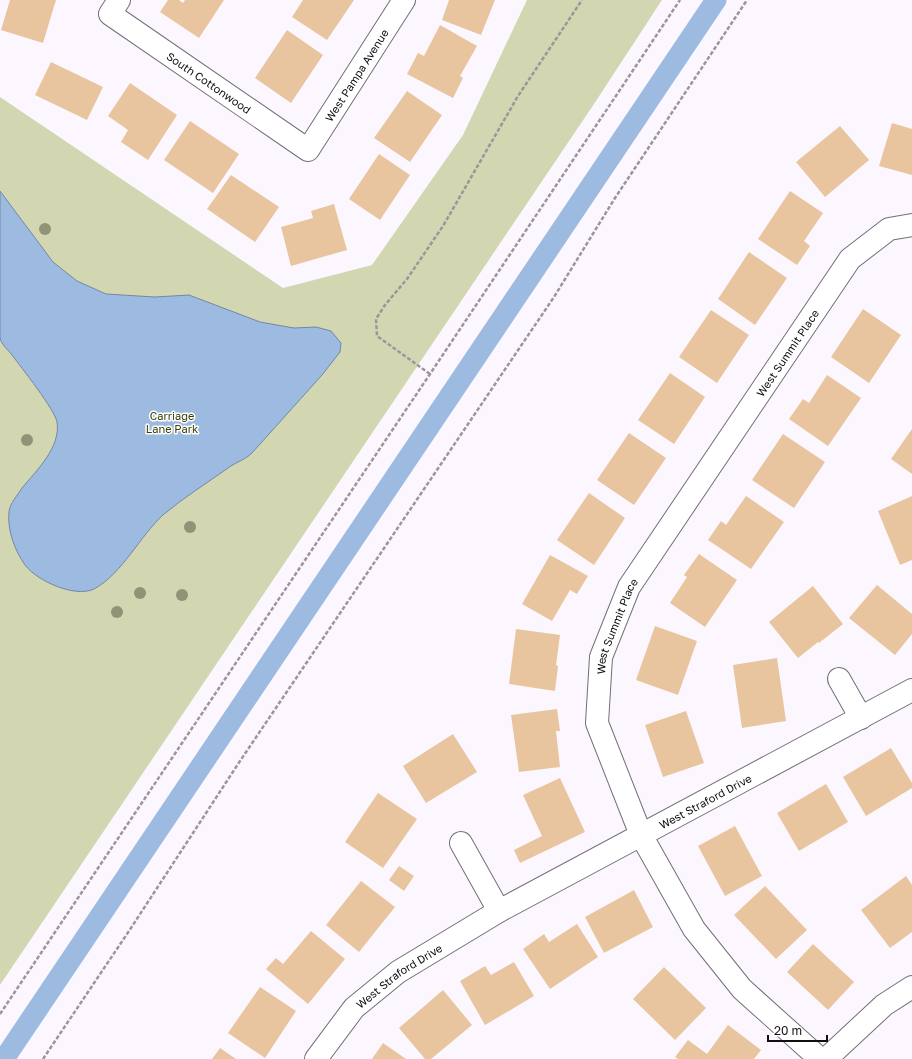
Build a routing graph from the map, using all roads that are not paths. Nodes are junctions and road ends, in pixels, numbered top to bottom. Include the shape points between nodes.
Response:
1 (404, 0) edge
2 (114, 7) edge
3 (308, 150) joint
4 (912, 225) edge
5 (839, 679) dead end
6 (912, 690) edge
7 (861, 718) junction
8 (641, 835) junction
9 (461, 843) dead end
10 (498, 911) junction
11 (912, 987) edge
12 (316, 1059) edge
13 (820, 1059) edge
14 (826, 1059) edge

1 - 3 street, West Pampa Avenue
2 - 3 street, South Cottonwood
4 - 8 street, West Summit Place via 889,229 850,259 629,587 601,658 597,723
5 - 7 street
6 - 7 street, West Straford Drive
7 - 8 street, West Straford Drive
8 - 10 street, West Straford Drive
8 - 13 street, West Summit Place via 694,929 742,989
9 - 10 street
10 - 12 street, West Straford Drive via 398,972 354,1008
11 - 14 street via 884,1005

